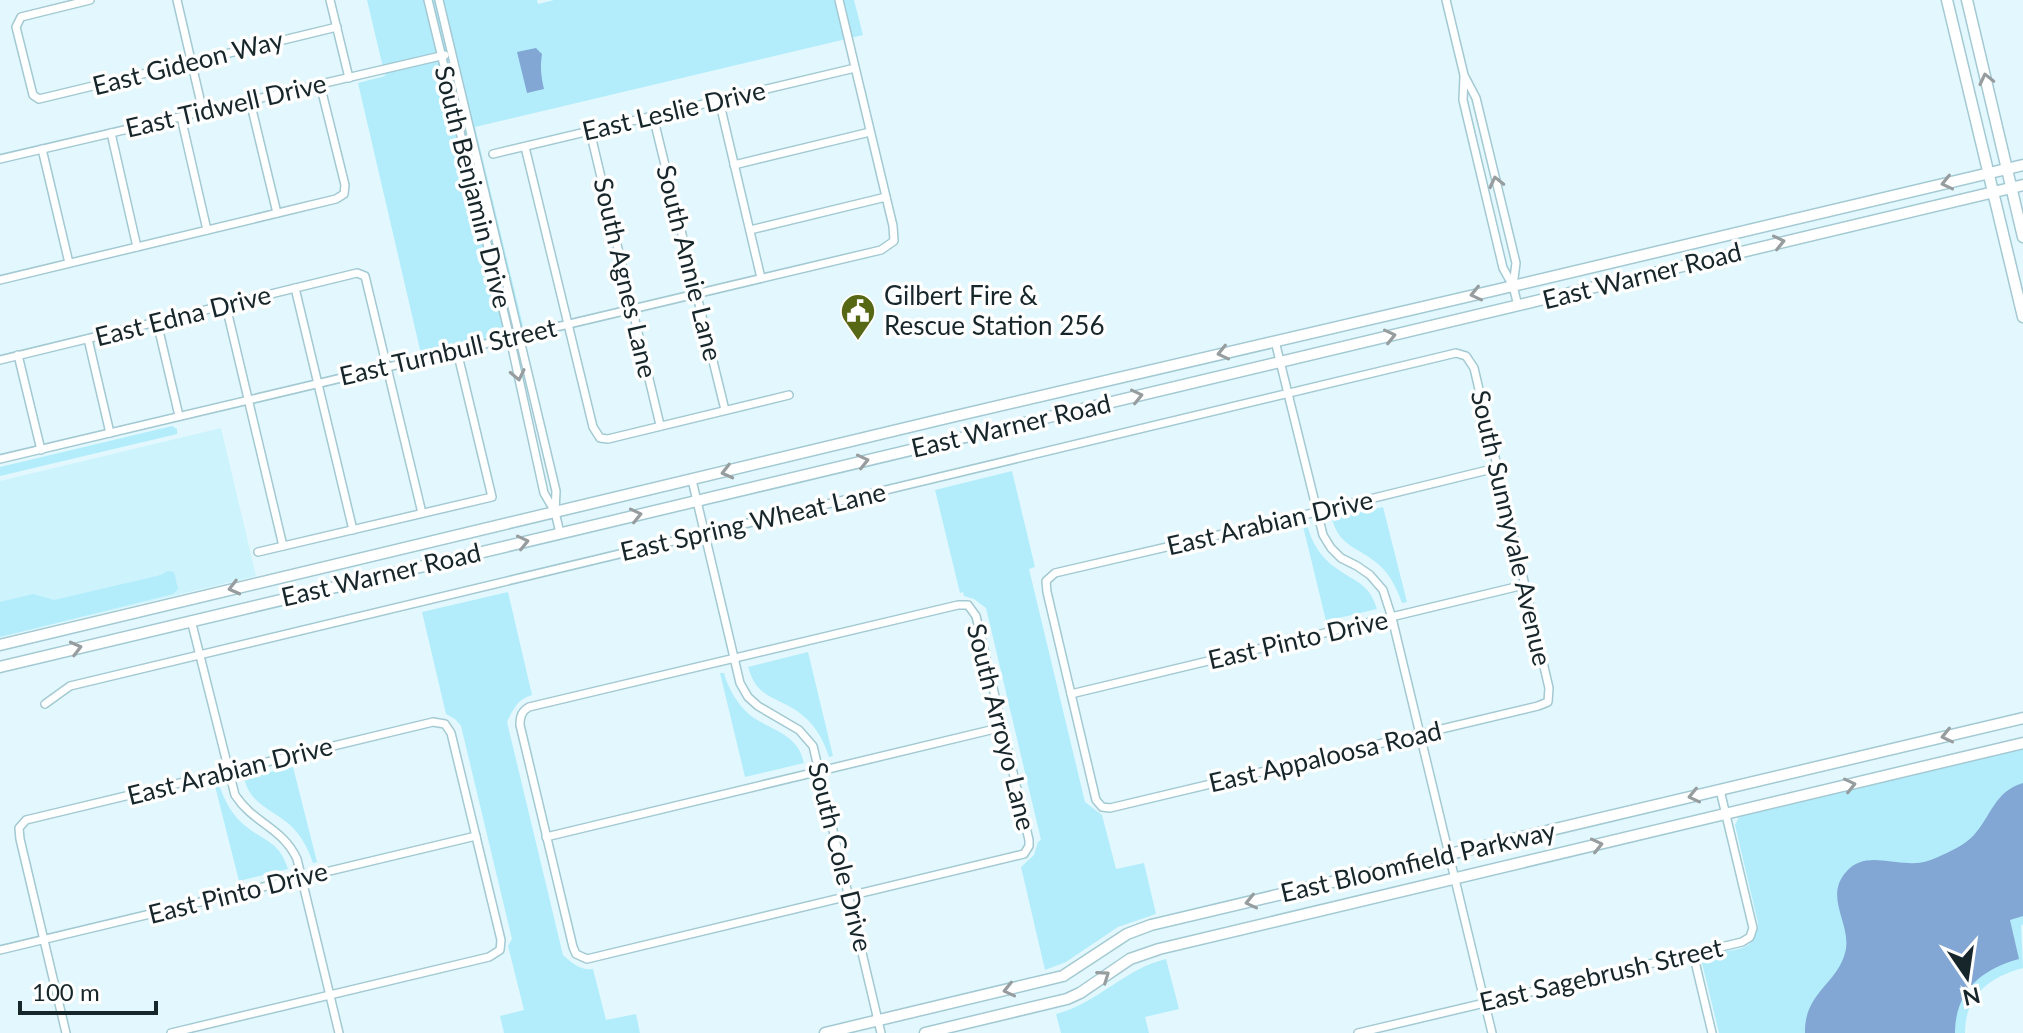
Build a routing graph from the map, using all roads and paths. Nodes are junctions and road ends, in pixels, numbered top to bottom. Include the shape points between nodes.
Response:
1 (90, 0) edge
2 (177, 0) edge
3 (330, 0) edge
4 (428, 0) edge
5 (439, 0) edge
6 (839, 0) edge
7 (1446, 0) edge
8 (1947, 0) edge
9 (1967, 0) edge
10 (337, 27) junction
11 (451, 54) junction
12 (442, 56) junction
13 (192, 62) junction
14 (855, 68) junction
15 (1464, 75) junction
16 (349, 78) junction
17 (320, 84) junction
18 (719, 100) junction
19 (250, 101) junction
20 (203, 112) junction
21 (653, 116) junction
22 (181, 117) junction
23 (590, 131) junction
24 (870, 132) junction
25 (111, 133) junction
26 (525, 147) junction
27 (42, 149) junction
28 (493, 154) dead end
29 (0, 159) edge
30 (734, 165) junction
31 (2023, 165) edge
32 (2007, 169) junction
33 (1988, 173) junction
34 (2017, 186) edge
35 (1992, 192) junction
36 (886, 197) junction
37 (277, 213) junction
38 (207, 230) junction
39 (750, 230) junction
40 (1731, 233) junction
41 (2023, 237) edge
42 (137, 247) junction
43 (1735, 253) junction
44 (69, 263) junction
45 (761, 278) junction
46 (0, 280) edge
47 (1513, 286) junction
48 (295, 288) junction
49 (697, 293) junction
50 (226, 306) junction
51 (1518, 306) junction
52 (632, 309) junction
53 (2023, 317) edge
54 (157, 322) junction
55 (568, 324) junction
56 (520, 335) junction
57 (510, 338) junction
58 (88, 339) junction
59 (1275, 341) junction
60 (457, 351) junction
61 (18, 355) junction
62 (1466, 356) joint
63 (0, 360) edge
64 (1280, 362) junction
65 (386, 367) junction
66 (318, 383) junction
67 (1288, 394) junction
68 (789, 395) dead end
69 (248, 400) junction
70 (725, 410) junction
71 (179, 416) junction
72 (947, 418) junction
73 (660, 425) junction
74 (110, 433) junction
75 (953, 440) junction
76 (41, 450) junction
77 (0, 459) edge
78 (1496, 468) junction
79 (692, 480) junction
80 (697, 501) junction
81 (555, 512) junction
82 (1317, 512) junction
83 (422, 513) junction
84 (353, 530) junction
85 (560, 533) junction
86 (704, 534) junction
87 (283, 546) junction
88 (258, 552) dead end
89 (1524, 585) junction
90 (1392, 618) junction
91 (191, 620) junction
92 (0, 645) edge
93 (199, 654) junction
94 (734, 660) junction
95 (0, 667) edge
96 (1071, 694) junction
97 (1548, 702) joint
98 (45, 704) dead end
99 (2023, 718) edge
100 (1003, 727) junction
101 (1420, 735) junction
102 (2023, 743) edge
103 (228, 771) junction
104 (820, 771) junction
105 (1720, 790) junction
106 (1726, 815) junction
107 (476, 836) junction
108 (546, 837) junction
109 (1449, 855) junction
110 (302, 877) junction
111 (1455, 878) junction
112 (849, 895) junction
113 (44, 940) junction
114 (0, 950) edge
115 (1693, 953) junction
116 (330, 995) junction
117 (1484, 1003) junction
118 (879, 1020) junction
119 (66, 1033) edge
120 (171, 1033) edge
121 (339, 1033) edge
122 (825, 1033) edge
123 (881, 1033) edge
124 (925, 1033) edge
125 (1358, 1033) edge
126 (1492, 1033) edge
127 (1712, 1033) edge

1 - 13 street, East Gideon Way via 21,17 16,27 33,95 39,99
2 - 13 street
3 - 10 street
4 - 12 street, South Benjamin Drive
5 - 11 street, South Benjamin Drive
6 - 14 street
7 - 15 street
8 - 33 main road
32 -> 9 main road
10 - 13 street, East Gideon Way
10 - 16 street
11 - 12 street, East Tidwell Drive
11 - 56 street, South Benjamin Drive
12 - 16 street, East Tidwell Drive
12 - 57 street, South Benjamin Drive
13 - 20 street
14 - 18 street, East Leslie Drive
14 - 24 street
15 - 47 street via 1466,115 1503,268
47 -> 15 street via 1516,263 1476,98
16 - 17 street, East Tidwell Drive
17 - 19 street, East Tidwell Drive
17 - 37 street via 344,194
18 - 21 street, East Leslie Drive
18 - 30 street
19 - 20 street, East Tidwell Drive
19 - 37 street
20 - 22 street, East Tidwell Drive
21 - 23 street, East Leslie Drive
21 - 49 street, South Annie Lane
22 - 25 street, East Tidwell Drive
22 - 38 street
23 - 26 street, East Leslie Drive
23 - 52 street, South Agnes Lane
24 - 30 street
24 - 36 street
25 - 27 street, East Tidwell Drive
25 - 42 street
26 - 28 street, East Leslie Drive
26 - 55 street
27 - 29 street, East Tidwell Drive
27 - 44 street
30 - 39 street
31 - 32 main road, East Warner Road
32 - 33 main road, East Warner Road
32 - 34 main road
33 - 35 main road
33 -> 40 main road, East Warner Road
34 - 35 main road, East Warner Road
34 - 41 main road
43 -> 35 main road, East Warner Road
35 - 53 main road
36 - 39 street
36 - 45 street, East Turnbull Street via 894,241 881,250
37 - 38 street
38 - 42 street
39 - 45 street
40 - 43 main road
40 - 47 main road, East Warner Road
42 - 44 street
43 - 51 main road, East Warner Road
44 - 46 street
45 - 49 street, East Turnbull Street
47 - 51 street
47 -> 59 main road, East Warner Road
48 - 50 street, East Edna Drive
48 - 65 street, East Edna Drive via 357,273 365,276
48 - 66 street
49 - 52 street, East Turnbull Street
49 - 70 street, South Annie Lane
50 - 54 street, East Edna Drive
50 - 69 street
64 -> 51 main road, East Warner Road
52 - 55 street, East Turnbull Street
52 - 73 street, South Agnes Lane
54 - 58 street, East Edna Drive
54 - 71 street
55 - 56 street, East Turnbull Street
55 - 73 street via 600,438
56 - 57 street, East Turnbull Street
56 - 81 street, South Benjamin Drive via 556,491
57 - 60 street, East Turnbull Street
57 -> 81 street, South Benjamin Drive via 544,493
58 - 61 street, East Edna Drive
58 - 74 street
59 - 64 street
59 -> 72 main road, East Warner Road
60 - 65 street, East Turnbull Street
60 - 83 street via 492,497
61 - 63 street, East Edna Drive
61 - 76 street
62 - 67 street, East Spring Wheat Lane via 1456,353
62 - 78 street, South Sunnyvale Avenue via 1474,368
64 - 67 street
75 -> 64 main road, East Warner Road
65 - 66 street, East Turnbull Street
65 - 83 street
66 - 69 street, East Turnbull Street
66 - 84 street
67 - 82 street
67 - 86 street, East Spring Wheat Lane
68 - 70 street
69 - 71 street, East Turnbull Street
69 - 87 street
70 - 73 street
71 - 74 street, East Turnbull Street
72 - 75 main road
72 -> 79 main road, East Warner Road
74 - 76 street, East Turnbull Street
80 -> 75 main road, East Warner Road
76 - 77 street, East Turnbull Street
78 - 82 street, East Arabian Drive
78 - 89 street, South Sunnyvale Avenue
79 - 80 street, South Cole Drive
79 - 81 main road, East Warner Road
85 -> 80 main road, East Warner Road
80 - 86 street, South Cole Drive
81 - 85 street, South Benjamin Drive
81 -> 92 main road, East Warner Road
82 - 90 street via 1331,548 1370,575 1383,590
82 - 96 street, East Arabian Drive via 1055,573 1046,581 1047,592
83 - 84 street
84 - 87 street
91 -> 85 main road, East Warner Road
86 - 93 street, East Spring Wheat Lane
86 - 94 street, South Cole Drive
87 - 88 street
89 - 90 street, East Pinto Drive
89 - 97 street, South Sunnyvale Avenue
90 - 96 street, East Pinto Drive
90 - 101 street
91 - 93 street
95 -> 91 main road, East Warner Road
93 - 98 street, East Spring Wheat Lane via 70,686
93 - 103 street
94 - 100 street, South Arroyo Lane via 968,605 976,616
94 - 104 street, South Cole Drive via 748,697 799,730 813,746
94 - 108 street via 524,710 520,725
96 - 101 street, East Appaloosa Road via 1096,800 1110,808
97 - 101 street, East Appaloosa Road
99 -> 105 main road, East Bloomfield Parkway
100 - 104 street
100 - 112 street, South Arroyo Lane via 1028,850
101 - 109 street
106 -> 102 main road, East Bloomfield Parkway
103 - 107 street, East Arabian Drive via 433,722 445,724
103 - 110 street via 243,808 291,845
103 - 113 street, East Arabian Drive via 26,820 19,828 20,839
104 - 108 street
104 - 112 street, South Cole Drive
105 - 106 street
105 -> 109 main road, East Bloomfield Parkway
111 -> 106 main road, East Bloomfield Parkway
106 - 115 street, East Sagebrush Street via 1753,928 1742,942
107 - 110 street, East Pinto Drive
107 - 116 street via 500,950
108 - 112 street via 573,947 587,959
109 - 111 street
109 -> 118 main road, East Bloomfield Parkway via 1151,925 1127,934 1063,976
110 - 113 street, East Pinto Drive
110 - 116 street
111 - 117 street
124 -> 111 main road, East Bloomfield Parkway via 1067,999 1130,959 1159,949
112 - 118 street, South Cole Drive
113 - 114 street, East Pinto Drive
113 - 119 street
115 - 117 street, East Sagebrush Street
115 - 127 street
116 - 120 street
116 - 121 street
117 - 125 street, East Sagebrush Street
117 - 126 street
118 - 122 main road, East Bloomfield Parkway
118 - 123 street, South Cole Drive

